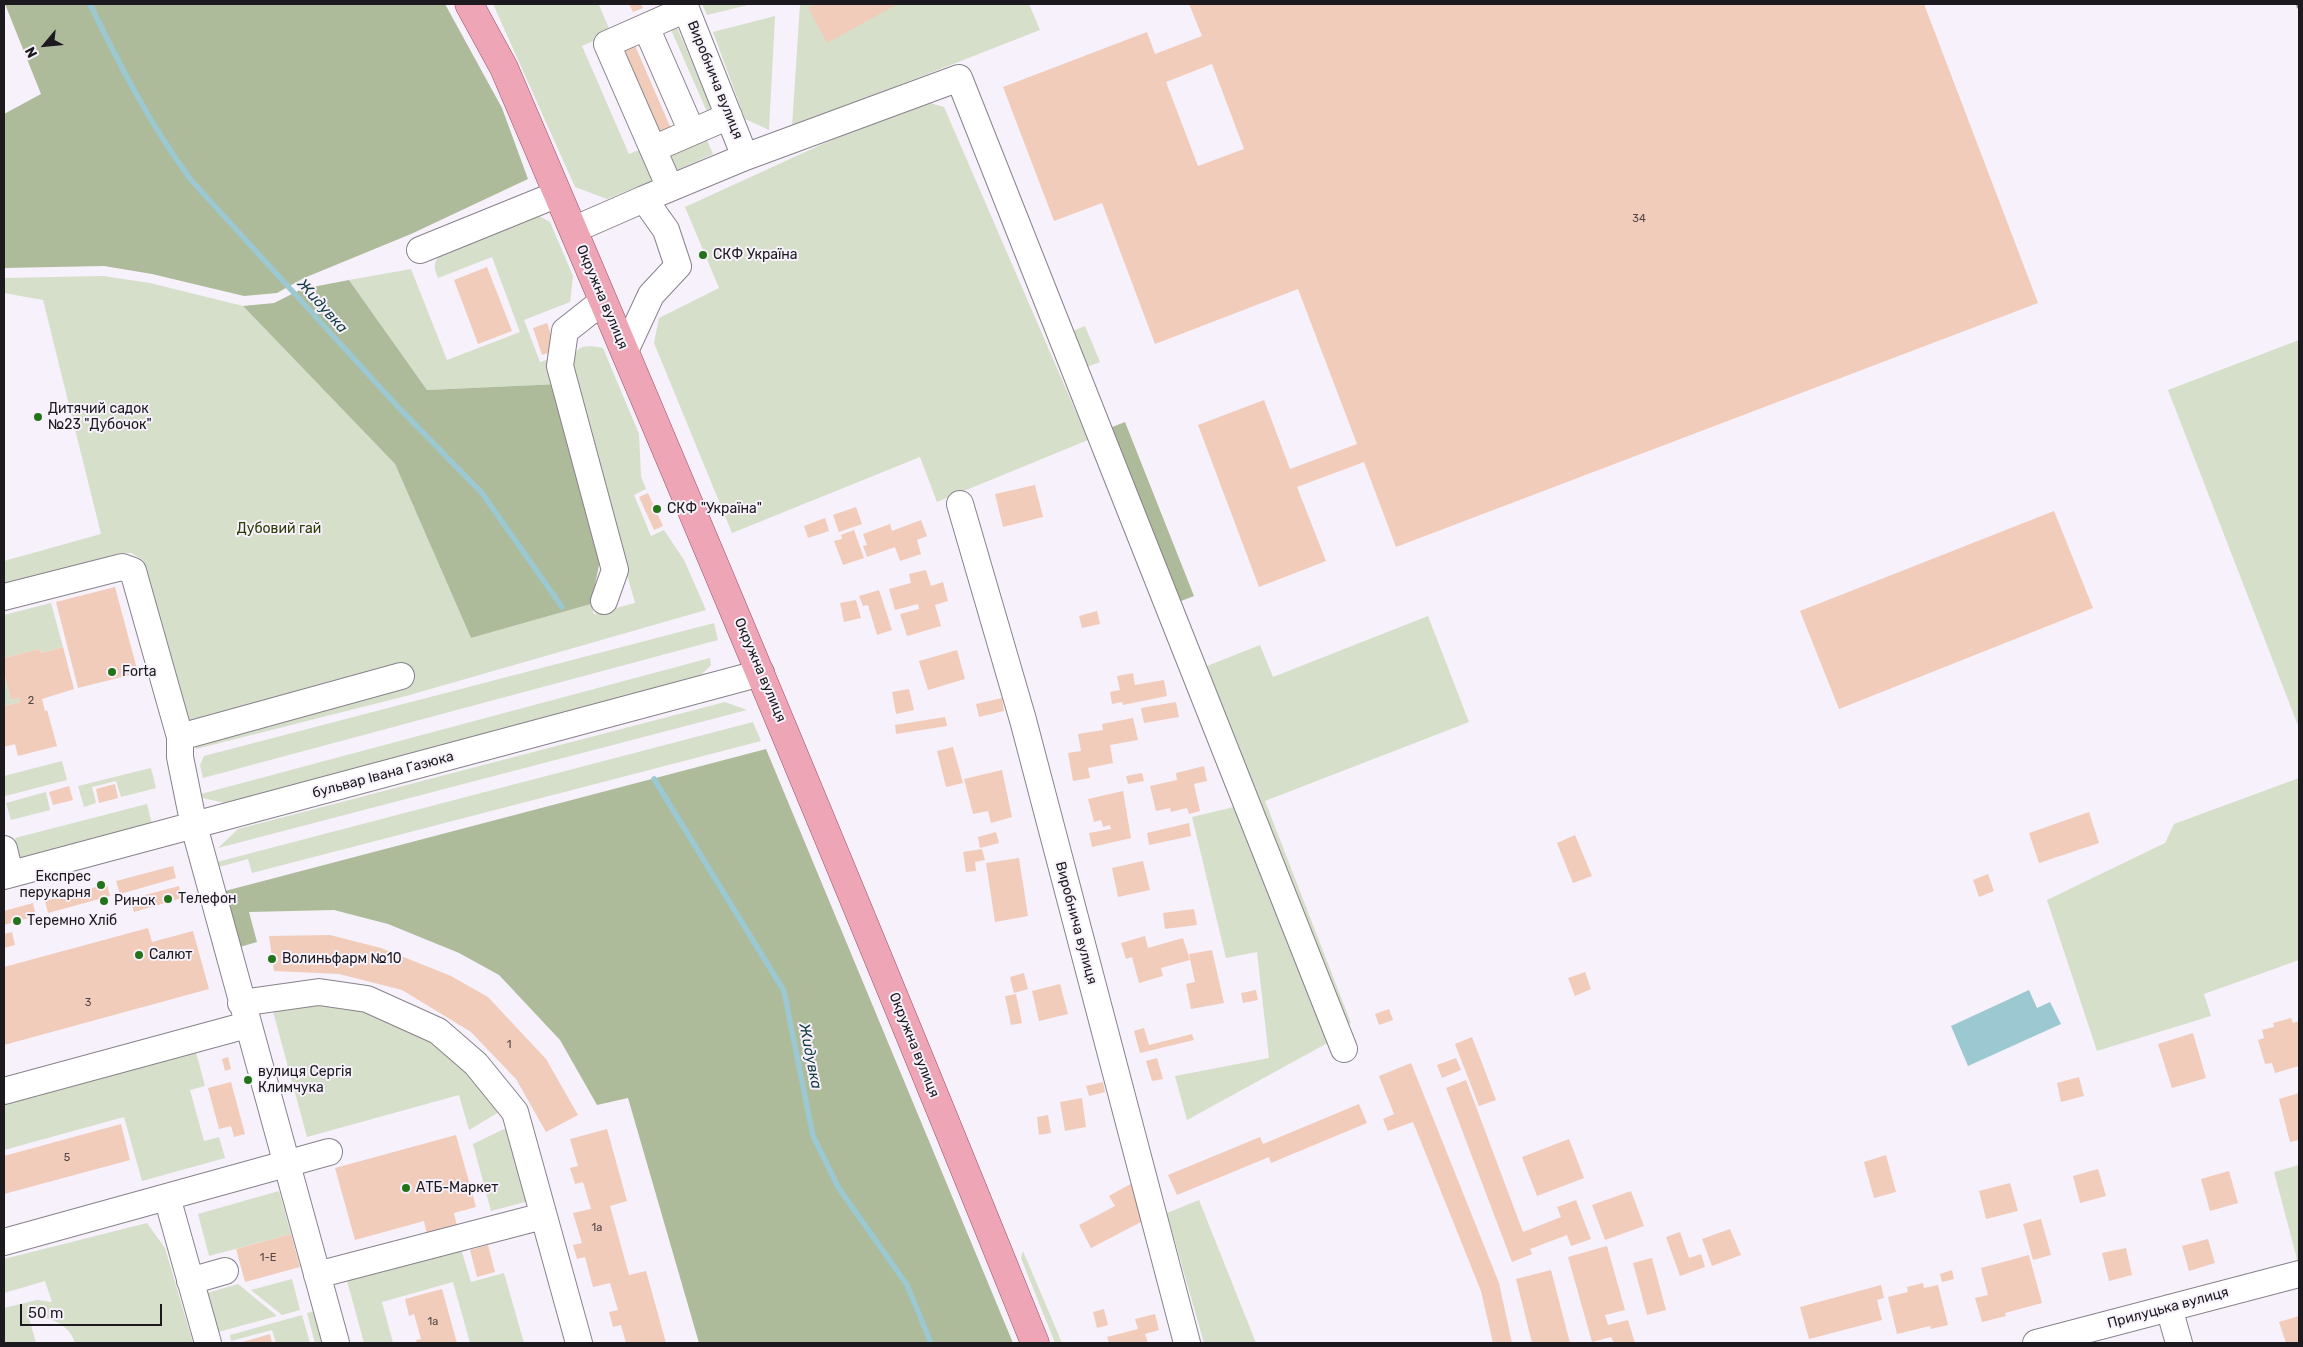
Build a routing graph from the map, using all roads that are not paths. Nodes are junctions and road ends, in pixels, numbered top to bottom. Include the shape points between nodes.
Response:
1 (469, 4) edge
2 (685, 6) edge
3 (646, 27) junction
4 (729, 116) junction
5 (692, 132) junction
6 (653, 149) junction
7 (745, 156) junction
8 (670, 188) junction
9 (558, 194) junction
10 (644, 199) junction
11 (573, 230) junction
12 (420, 250) dead end
13 (604, 301) junction
14 (625, 350) junction
15 (960, 504) dead end
16 (4, 598) edge
17 (604, 601) dead end
18 (761, 673) junction
19 (400, 676) dead end
20 (180, 738) junction
21 (194, 826) junction
22 (4, 849) edge
23 (7, 875) edge
24 (244, 1014) junction
25 (1344, 1049) dead end
26 (4, 1091) edge
27 (329, 1152) dead end
28 (286, 1164) junction
29 (167, 1197) junction
30 (543, 1216) junction
31 (4, 1242) edge
32 (225, 1271) dead end
33 (2299, 1274) edge
34 (317, 1275) junction
35 (190, 1281) junction
36 (2169, 1308) junction
37 (208, 1343) edge
38 (336, 1343) edge
39 (579, 1343) edge
40 (1035, 1343) edge
41 (1187, 1343) edge
42 (2036, 1343) edge
43 (2179, 1343) edge

1 - 9 main road, Окружна вулиця via 504,68
2 - 3 street
2 - 4 street, Виробнича вулиця
3 - 5 street
3 - 6 street via 607,44
4 - 5 street
4 - 7 street, Виробнича вулиця
5 - 6 street
6 - 8 street
7 - 8 street
7 - 25 street via 958,78
8 - 10 street
9 - 11 main road, Окружна вулиця
9 - 12 street
10 - 11 street
10 - 14 street via 666,230 678,266 651,295
11 - 13 main road, Окружна вулиця
13 - 14 main road, Окружна вулиця
13 - 17 street via 564,331 560,366 615,570
14 - 18 main road, Окружна вулиця
15 - 41 street, Виробнича вулиця via 1023,720
16 - 20 street via 122,568 133,571
18 - 21 street, бульвар Івана Газюка
18 - 40 main road, Окружна вулиця
19 - 20 street
20 - 21 street via 180,757
21 - 23 street, бульвар Івана Газюка
21 - 24 street
22 - 23 street
24 - 26 street
24 - 28 street
24 - 30 street via 319,992 366,999 438,1031 476,1064 514,1112
27 - 28 street
28 - 29 street
28 - 34 street
29 - 31 street
29 - 35 street
30 - 34 street
30 - 39 street
32 - 35 street
33 - 36 street, Прилуцька вулиця
34 - 38 street
35 - 37 street
36 - 42 street, Прилуцька вулиця
36 - 43 street

